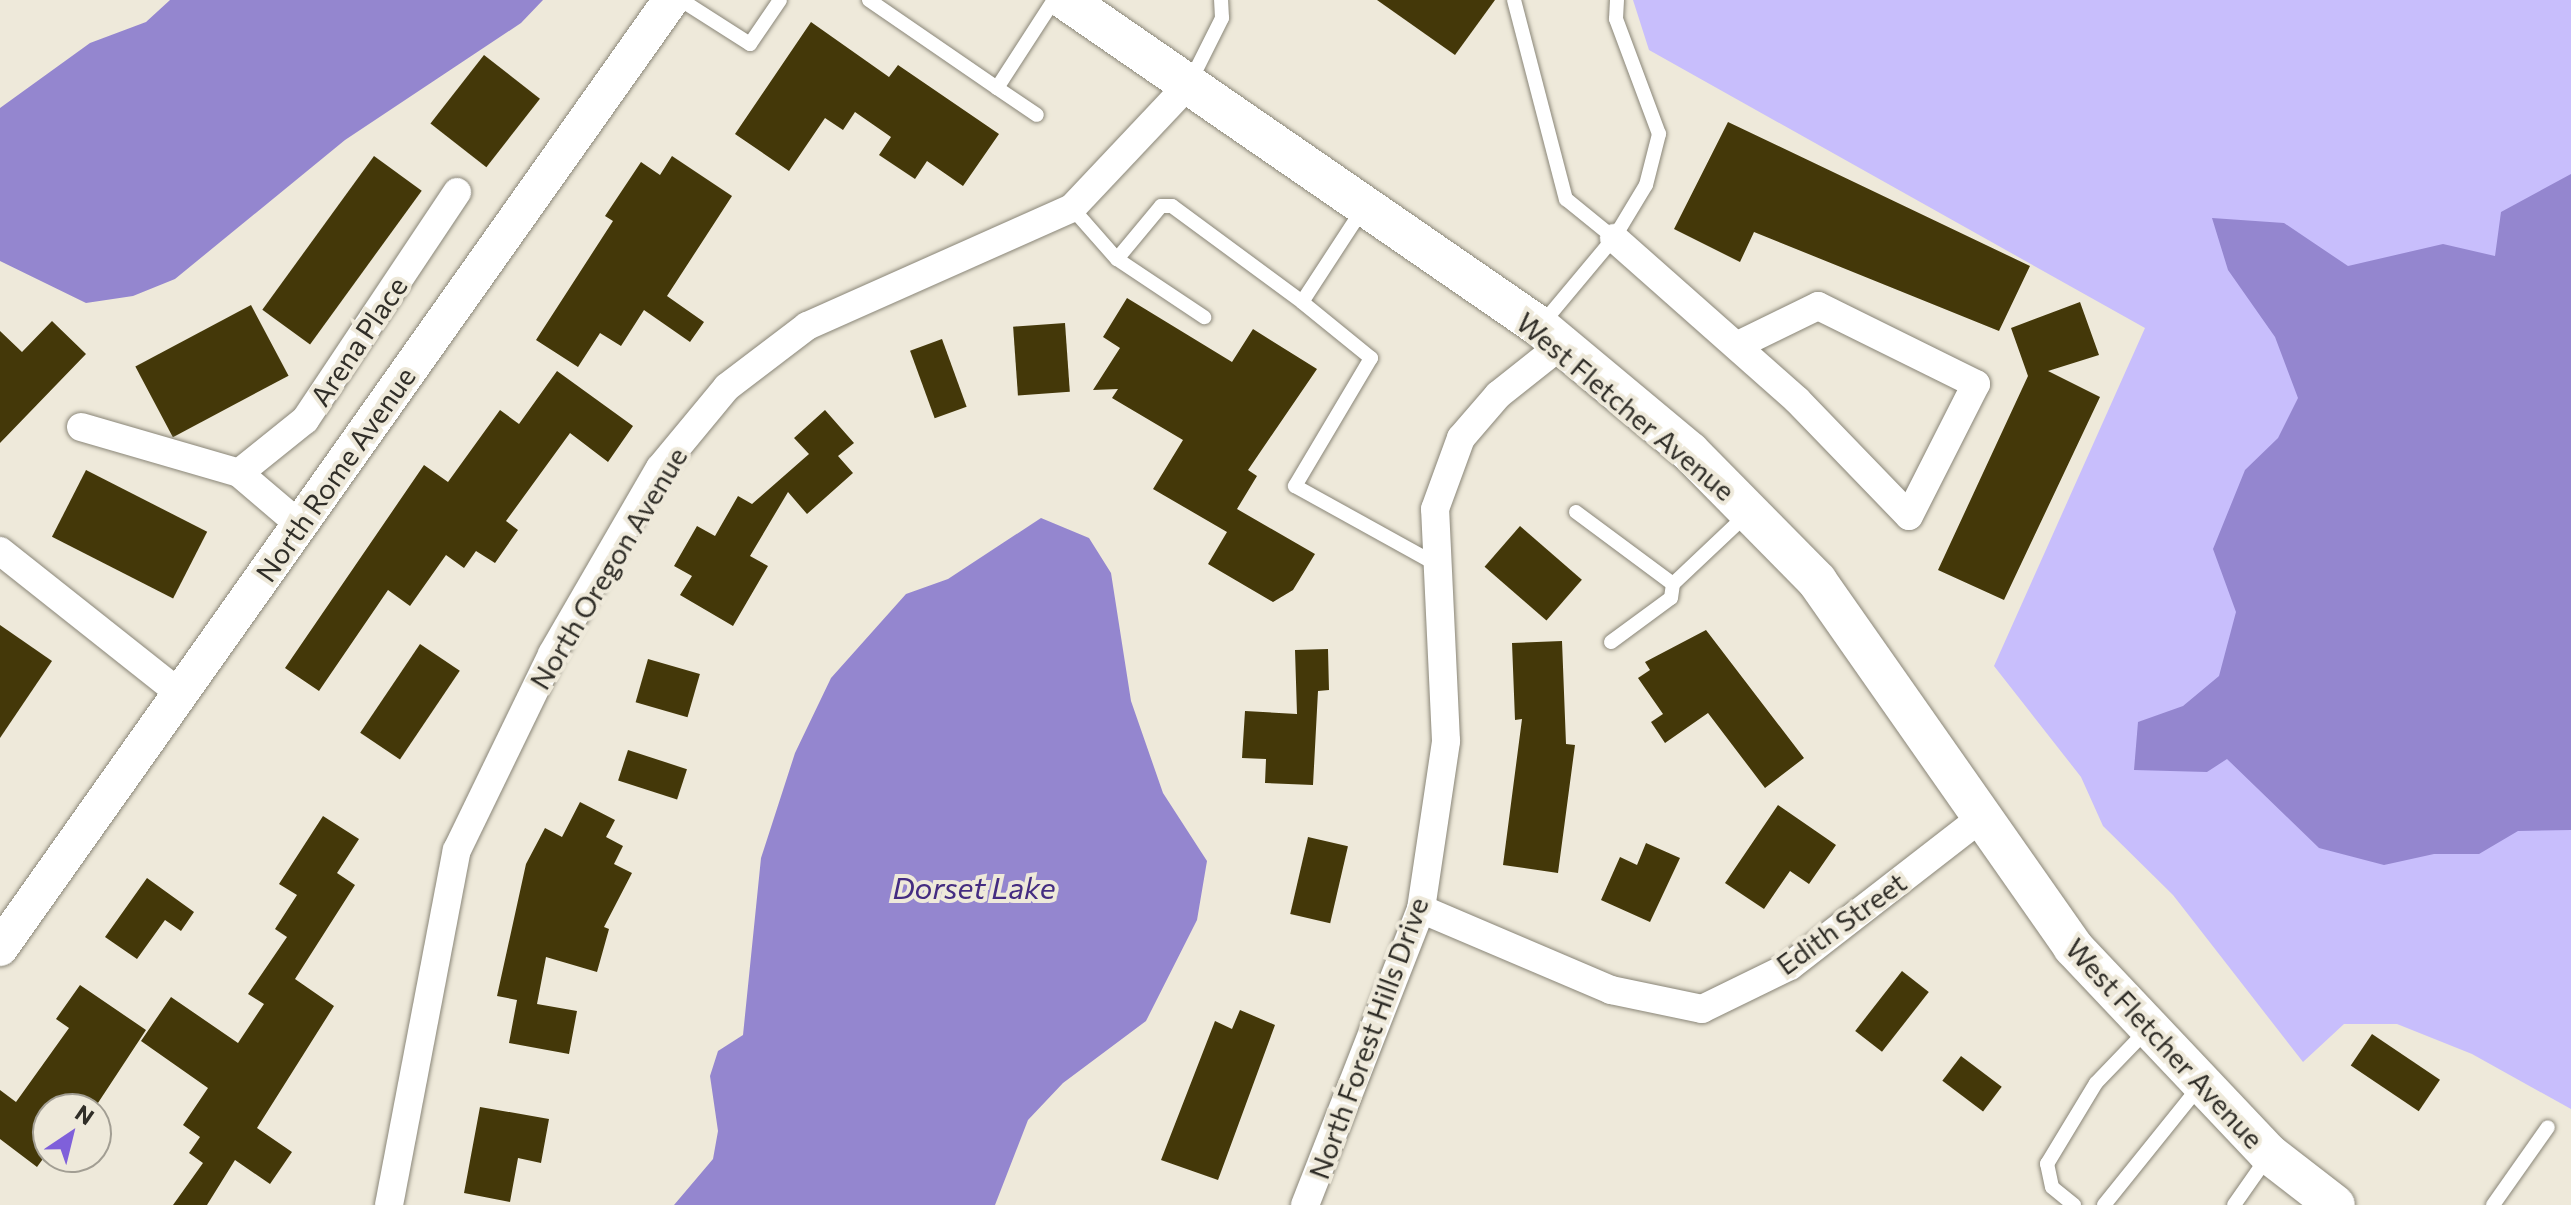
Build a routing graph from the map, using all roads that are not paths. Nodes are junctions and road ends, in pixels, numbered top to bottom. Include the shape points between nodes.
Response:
1 (671, 0) edge
2 (681, 0) edge
3 (780, 0) edge
4 (869, 0) edge
5 (1054, 0) edge
6 (1066, 0) edge
7 (1221, 0) edge
8 (1514, 0) edge
9 (1617, 0) edge
10 (1188, 85) junction
11 (997, 88) junction
12 (1037, 115) dead end
13 (457, 192) dead end
14 (1365, 207) junction
15 (1072, 208) junction
16 (1614, 238) junction
17 (1117, 259) junction
18 (1302, 302) junction
19 (1204, 317) dead end
20 (1550, 336) junction
21 (1738, 345) junction
22 (81, 427) dead end
23 (239, 473) junction
24 (1576, 512) dead end
25 (1749, 512) junction
26 (300, 525) junction
27 (0, 551) edge
28 (1436, 564) junction
29 (1673, 584) junction
30 (1611, 642) dead end
31 (179, 693) junction
32 (1981, 818) junction
33 (1421, 909) junction
34 (0, 948) edge
35 (2146, 1031) junction
36 (2199, 1086) junction
37 (2548, 1127) dead end
38 (2269, 1154) junction
39 (389, 1205) edge
40 (1305, 1205) edge
41 (2074, 1205) edge
42 (2104, 1205) edge
43 (2234, 1205) edge
44 (2335, 1205) edge
45 (2493, 1205) edge

1 - 26 street, North Rome Avenue
2 - 3 lane via 750,44
4 - 11 lane
5 - 11 lane
6 - 10 main road, West Fletcher Avenue
7 - 10 lane via 1222,18
8 - 16 lane via 1566,199
9 - 16 lane via 1616,19 1659,134 1646,185
10 - 14 main road, West Fletcher Avenue
10 - 15 street, North Oregon Avenue
11 - 12 lane
13 - 23 street, Arena Place via 305,420
14 - 18 lane
14 - 20 main road, West Fletcher Avenue
15 - 17 lane
15 - 39 street, North Oregon Avenue via 807,326 727,387 660,468 552,654 457,850
16 - 20 lane
16 - 21 street
17 - 18 lane via 1161,206 1172,206
17 - 19 lane
18 - 28 lane via 1371,358 1295,486 1359,526
20 - 25 main road, West Fletcher Avenue
20 - 28 street, North Forest Hills Drive via 1461,438 1435,509
21 - 21 street via 1852,455 1909,516 1976,384 1818,306
22 - 23 street
23 - 26 street
24 - 29 lane
25 - 29 lane
25 - 32 main road, West Fletcher Avenue via 1817,581
26 - 31 street, North Rome Avenue
27 - 31 street
28 - 33 street, North Forest Hills Drive via 1446,741
29 - 30 lane via 1671,598
31 - 34 street, North Rome Avenue
32 - 33 street, Edith Street via 1790,966 1702,1009 1611,990
32 - 35 main road, West Fletcher Avenue via 2073,947
33 - 40 street, North Forest Hills Drive
35 - 36 main road, West Fletcher Avenue
35 - 41 lane via 2096,1083 2047,1164 2052,1187
36 - 38 main road, West Fletcher Avenue
36 - 42 lane
37 - 45 lane
38 - 43 lane
38 - 44 main road, West Fletcher Avenue

